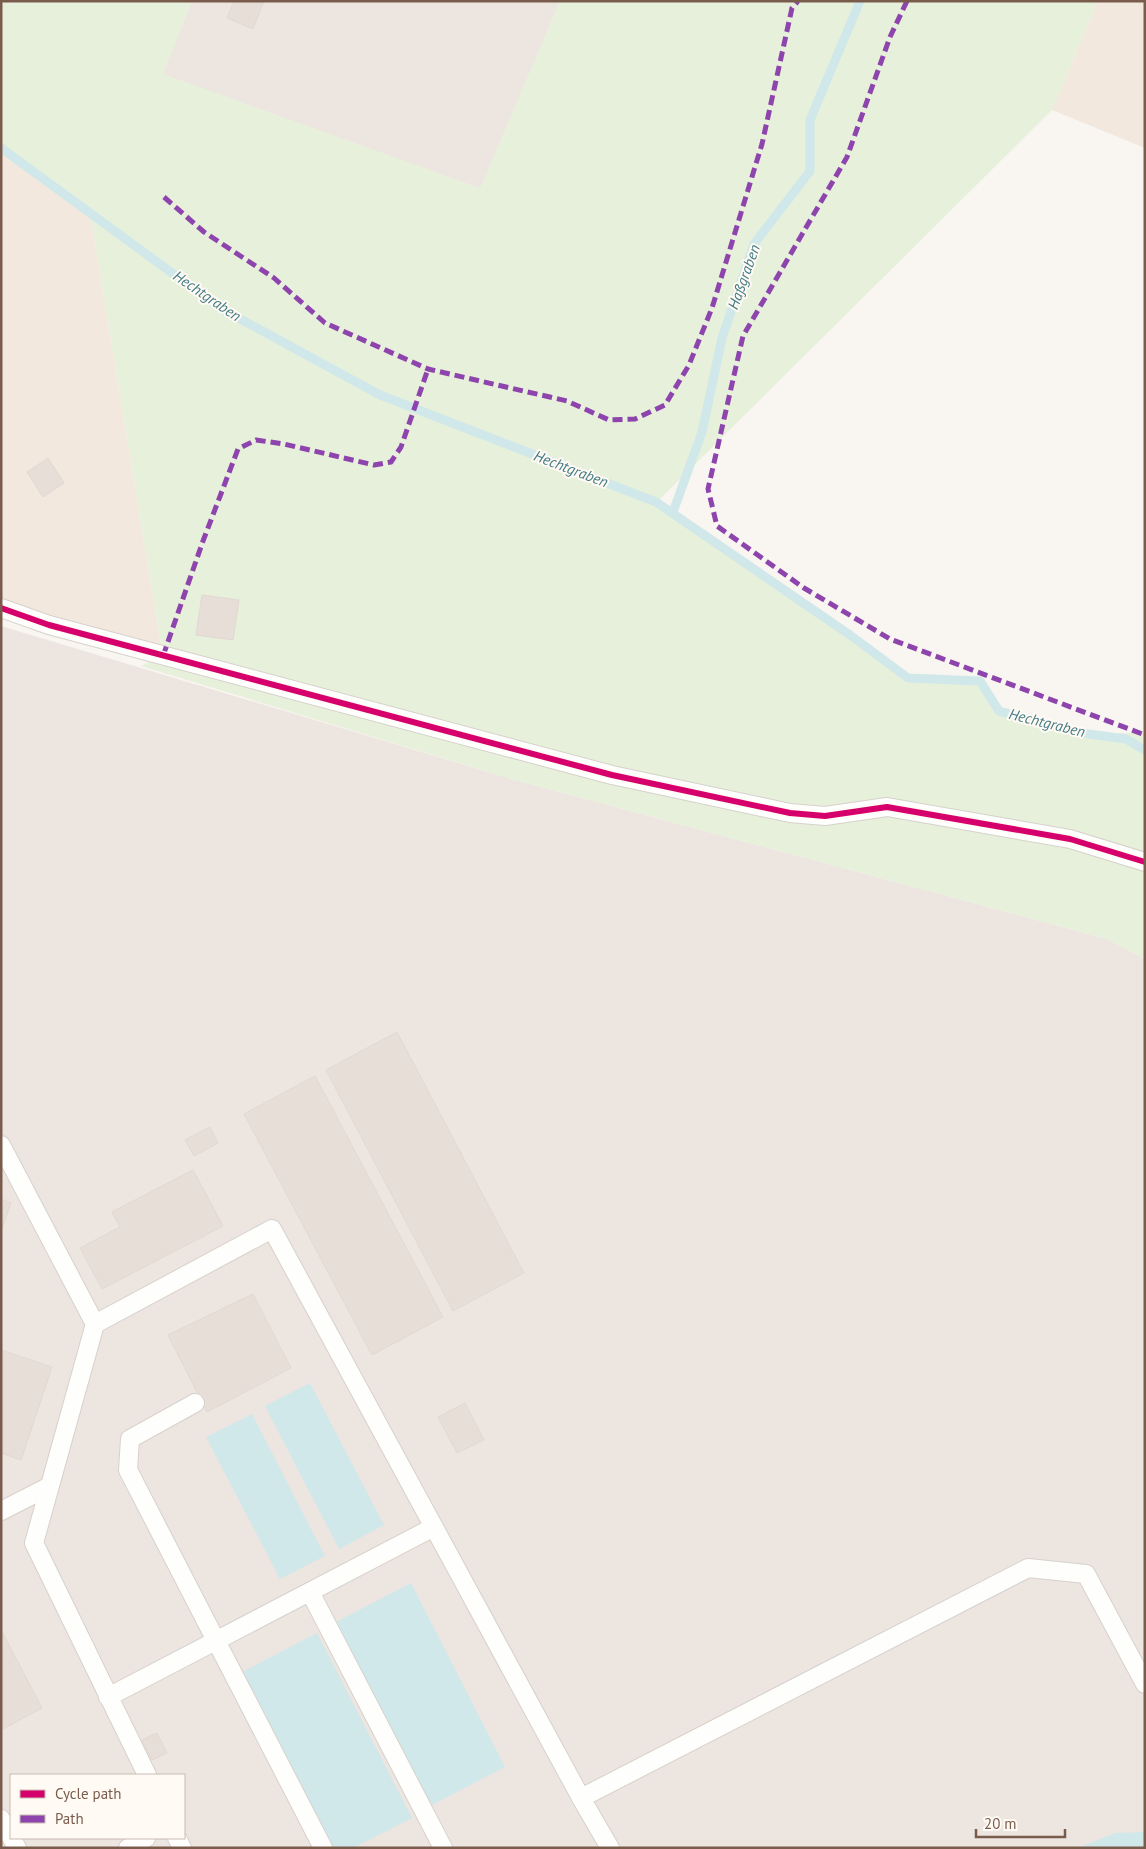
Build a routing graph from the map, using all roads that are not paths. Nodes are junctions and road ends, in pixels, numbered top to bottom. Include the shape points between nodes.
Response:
1 (1, 608) edge
2 (1145, 862) edge
3 (1, 1145) edge
4 (95, 1324) junction
5 (196, 1403) dead end
6 (48, 1487) junction
7 (1, 1511) edge
8 (434, 1527) junction
9 (310, 1592) junction
10 (216, 1641) junction
11 (1145, 1684) edge
12 (108, 1697) junction
13 (146, 1774) edge
14 (581, 1798) junction
15 (1, 1819) edge
16 (10, 1835) edge
17 (144, 1839) edge
18 (128, 1848) edge
19 (323, 1848) edge
20 (443, 1848) edge
21 (610, 1848) edge

1 - 2 lane via 58,628 612,775 790,812 824,816 887,807 1070,840
3 - 4 lane
4 - 6 lane
4 - 8 lane via 272,1229
5 - 10 lane via 130,1439 128,1470
6 - 7 lane
6 - 12 lane via 34,1542
8 - 9 lane
8 - 14 lane
9 - 10 lane
9 - 20 lane
10 - 12 lane
10 - 19 lane
11 - 14 lane via 1086,1574 1028,1568
12 - 13 lane
14 - 21 lane
15 - 16 lane
17 - 18 lane

